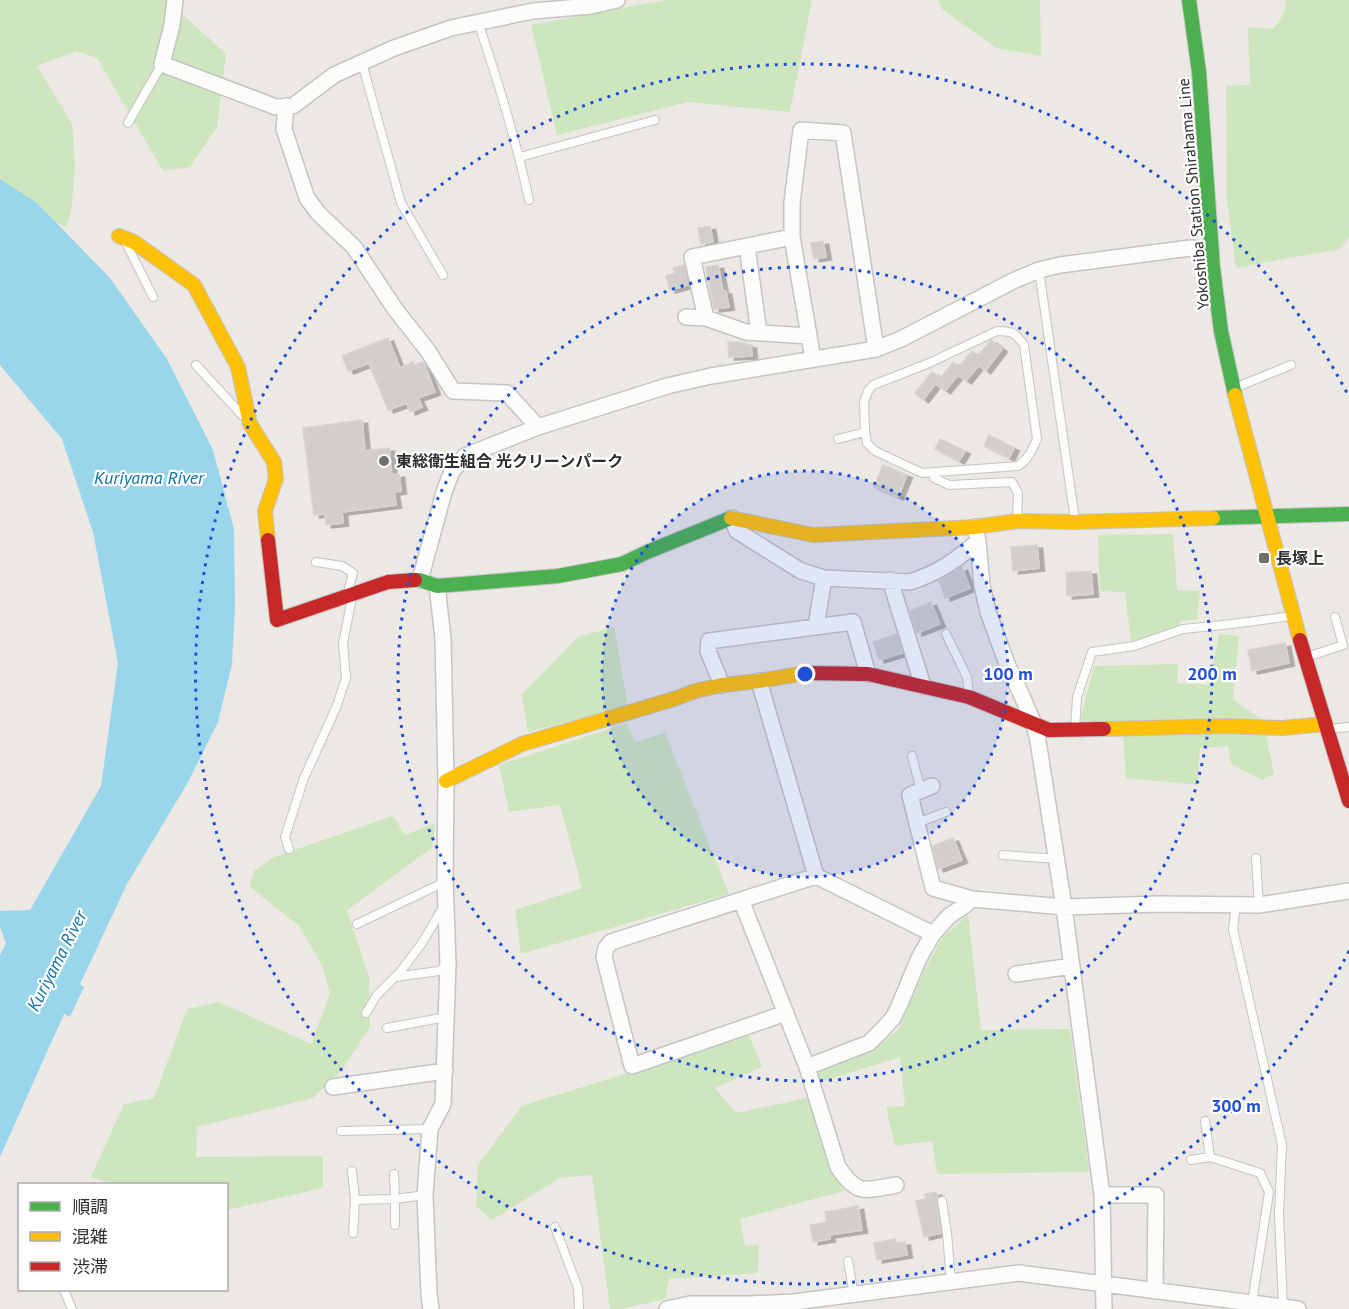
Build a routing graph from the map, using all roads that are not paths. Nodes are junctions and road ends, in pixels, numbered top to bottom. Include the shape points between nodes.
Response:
1 (175, 0) edge
2 (617, 0) edge
3 (1189, 0) edge
4 (478, 22) junction
5 (362, 63) junction
6 (162, 64) junction
7 (286, 106) junction
8 (655, 120) dead end
9 (128, 123) dead end
10 (520, 157) junction
11 (529, 200) dead end
12 (121, 237) joint
13 (792, 237) junction
14 (747, 246) junction
15 (1211, 250) junction
16 (1039, 270) junction
17 (443, 275) dead end
18 (153, 297) dead end
19 (686, 317) dead end
20 (706, 318) junction
21 (759, 333) junction
22 (809, 336) junction
23 (876, 349) junction
24 (813, 359) junction
25 (196, 365) dead end
26 (1291, 365) dead end
27 (1234, 388) junction
28 (250, 424) junction
29 (538, 427) junction
30 (865, 432) junction
31 (838, 439) dead end
32 (932, 472) junction
33 (1349, 514) edge
34 (1268, 517) junction
35 (732, 518) junction
36 (1017, 521) junction
37 (1075, 522) junction
38 (977, 534) junction
39 (316, 562) dead end
40 (824, 578) junction
41 (420, 579) junction
42 (890, 580) junction
43 (436, 586) junction
44 (350, 595) junction
45 (1293, 616) junction
46 (1335, 617) dead end
47 (816, 626) junction
48 (946, 634) dead end
49 (1306, 657) junction
50 (868, 674) junction
51 (759, 681) junction
52 (722, 685) junction
53 (923, 686) junction
54 (969, 697) junction
55 (1034, 724) junction
56 (1327, 727) junction
57 (1349, 727) edge
58 (1075, 729) junction
59 (912, 756) dead end
60 (446, 781) junction
61 (926, 788) joint
62 (1349, 801) edge
63 (946, 812) dead end
64 (916, 820) junction
65 (289, 849) dead end
66 (1003, 855) dead end
67 (1057, 858) junction
68 (1256, 858) dead end
69 (816, 876) junction
70 (445, 883) junction
71 (1349, 891) edge
72 (972, 899) junction
73 (741, 900) junction
74 (446, 902) junction
75 (1259, 905) junction
76 (1236, 906) junction
77 (1064, 907) junction
78 (357, 924) dead end
79 (933, 934) junction
80 (448, 964) junction
81 (1072, 966) junction
82 (1016, 974) dead end
83 (395, 976) junction
84 (366, 1013) dead end
85 (786, 1013) junction
86 (447, 1017) junction
87 (387, 1028) dead end
88 (807, 1067) junction
89 (444, 1071) junction
90 (333, 1087) dead end
91 (1205, 1121) dead end
92 (430, 1129) junction
93 (341, 1131) dead end
94 (1210, 1157) junction
95 (1191, 1160) dead end
96 (352, 1172) dead end
97 (393, 1174) dead end
98 (896, 1185) dead end
99 (1102, 1194) junction
100 (424, 1195) junction
101 (395, 1199) junction
102 (355, 1200) junction
103 (942, 1201) dead end
104 (395, 1225) dead end
105 (555, 1227) dead end
106 (353, 1233) dead end
107 (848, 1261) dead end
108 (951, 1282) junction
109 (1104, 1285) junction
110 (64, 1291) edge
111 (1155, 1291) junction
112 (854, 1295) junction
113 (794, 1305) edge
114 (691, 1306) edge
115 (1258, 1306) edge
116 (1291, 1308) edge
117 (72, 1309) edge
118 (431, 1309) edge
119 (579, 1309) edge
120 (667, 1309) edge
121 (1104, 1309) edge

1 - 6 street
2 - 4 street
3 - 15 street, Yokoshiba Station Shirahama Line via 1199,72
4 - 5 street via 450,28
4 - 10 lane
5 - 7 street via 334,75 293,106
5 - 17 lane via 401,203
6 - 7 street via 276,107
6 - 9 lane
7 - 29 street via 284,129 307,198 354,248 453,391 507,393
8 - 10 lane
10 - 11 lane
12 - 18 lane
12 - 28 street via 194,285 238,367
13 - 14 street
13 - 22 street
13 - 23 street via 801,130 843,133
14 - 20 street via 692,257
14 - 21 street
15 - 16 street via 1190,248
15 - 27 street, Yokoshiba Station Shirahama Line via 1221,331
16 - 23 street
16 - 37 lane
19 - 20 street
20 - 21 street via 746,333
21 - 22 street
22 - 24 street
23 - 24 street
24 - 29 street via 667,386
25 - 28 lane
26 - 27 lane
27 - 34 street, Yokoshiba Station Shirahama Line
28 - 44 street via 274,462 276,479 265,511 277,620
29 - 41 street via 465,456 452,471
30 - 31 lane
30 - 32 lane via 867,443 875,452 922,473
30 - 32 lane via 864,402 873,385 997,331 1010,331 1024,345 1037,440 1032,450 1018,466
32 - 36 lane via 934,478 949,485 1012,482 1018,493
33 - 34 street
34 - 37 street
34 - 45 street, Yokoshiba Station Shirahama Line
35 - 38 street via 813,536
35 - 40 street via 737,531 801,571
35 - 43 street via 622,564 589,572
36 - 37 street
36 - 38 street
38 - 42 street via 949,565 910,582
38 - 55 street via 988,612
39 - 44 lane via 342,566 353,573
40 - 42 street
40 - 47 street
41 - 43 street
41 - 44 street via 388,582
42 - 53 street
43 - 60 street via 443,638
44 - 65 lane via 343,643 346,678 304,778 285,837
45 - 49 street, Yokoshiba Station Shirahama Line
45 - 58 lane via 1183,629 1134,646 1092,652 1077,697
46 - 49 lane via 1343,645
47 - 50 street via 853,622
47 - 52 street via 709,641 708,651
48 - 54 lane via 968,677
49 - 56 street, Yokoshiba Station Shirahama Line
50 - 51 street via 802,673
50 - 53 street
51 - 52 street
51 - 69 street
52 - 60 street via 522,744
53 - 54 street
54 - 55 street
55 - 58 street via 1049,730
55 - 67 street
56 - 57 lane
56 - 58 street
56 - 62 street, Yokoshiba Station Shirahama Line
59 - 61 lane
60 - 70 street
61 - 64 street via 910,795
63 - 64 lane
64 - 72 street via 933,888
66 - 67 lane
67 - 77 street
68 - 75 lane
69 - 73 street
69 - 79 street
70 - 74 street
70 - 78 lane
71 - 75 street
72 - 77 street
72 - 79 street
73 - 85 street
73 - 85 street via 611,942 606,948 604,957 632,1066
74 - 80 street
74 - 83 lane
75 - 76 street
76 - 77 street
76 - 116 lane via 1233,929 1282,1145 1279,1214
77 - 81 street
79 - 88 street via 893,1018 882,1030 868,1043
80 - 83 lane via 439,971
80 - 86 street
81 - 82 street
81 - 99 street
83 - 84 lane
85 - 88 street
86 - 87 lane
86 - 89 street
88 - 98 street via 838,1167 846,1179 857,1189
89 - 90 street
89 - 92 street via 443,1104
91 - 94 lane
92 - 93 lane
92 - 100 street
94 - 95 lane
94 - 115 lane via 1260,1173 1269,1192
96 - 102 lane
97 - 101 lane
99 - 109 street
99 - 111 street via 1156,1195
100 - 101 lane
100 - 118 street
101 - 102 lane
101 - 104 lane
102 - 106 lane
103 - 108 lane
105 - 119 lane via 578,1287
107 - 112 lane
108 - 109 street via 1019,1273
108 - 112 street
109 - 111 street
109 - 121 street
110 - 117 lane
111 - 115 street
112 - 113 street
113 - 114 street
114 - 120 street
115 - 116 street

